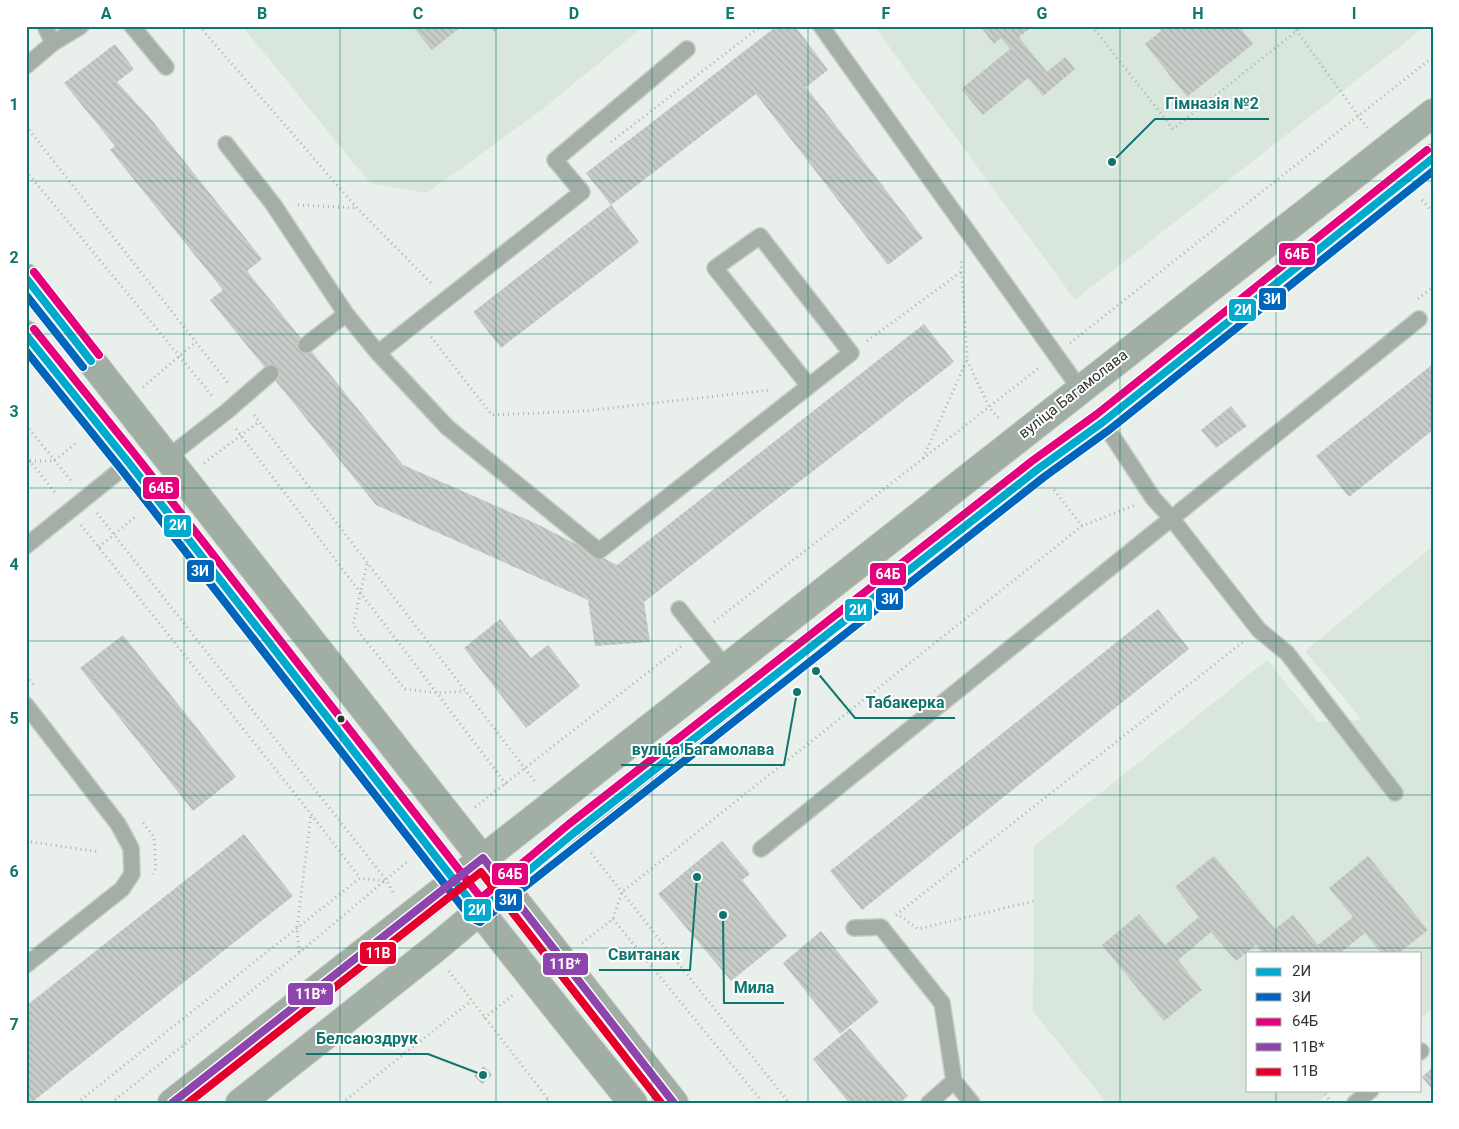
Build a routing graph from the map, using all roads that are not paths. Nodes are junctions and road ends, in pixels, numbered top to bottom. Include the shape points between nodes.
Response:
1 (45, 26) edge
2 (81, 26) edge
3 (132, 26) edge
4 (822, 26) edge
5 (53, 43) junction
6 (687, 49) dead end
7 (26, 66) edge
8 (166, 67) dead end
9 (1433, 113) edge
10 (226, 144) dead end
11 (1433, 158) edge
12 (26, 278) edge
13 (346, 314) junction
14 (1419, 319) dead end
15 (26, 335) edge
16 (306, 345) dead end
17 (378, 353) junction
18 (271, 373) dead end
19 (810, 386) junction
20 (1080, 389) junction
21 (1103, 422) junction
22 (166, 458) junction
23 (130, 463) junction
24 (1172, 519) junction
25 (26, 546) edge
26 (679, 608) dead end
27 (726, 668) junction
28 (26, 704) edge
29 (1395, 793) dead end
30 (761, 849) dead end
31 (484, 858) junction
32 (455, 880) junction
33 (507, 888) junction
34 (479, 912) junction
35 (854, 928) dead end
36 (26, 965) edge
37 (954, 1082) junction
38 (1369, 1092) edge
39 (172, 1103) edge
40 (240, 1103) edge
41 (633, 1103) edge
42 (674, 1103) edge
43 (929, 1103) edge
44 (972, 1103) edge
45 (1355, 1103) edge

1 - 5 lane
2 - 5 lane
3 - 8 lane
4 - 20 lane
5 - 7 lane
6 - 17 lane via 555,160 582,192
9 - 20 main road, вуліца Багамолава
10 - 13 lane via 273,204
11 - 21 main road
12 - 22 main road
13 - 16 lane
13 - 17 lane
14 - 24 lane
15 - 23 main road
17 - 19 lane via 447,427 599,551
18 - 22 lane
19 - 19 lane via 852,353 760,236 715,268
20 - 21 main road
20 - 27 main road, вуліца Багамолава
21 - 24 lane via 1152,498
21 - 33 main road via 1038,469
22 - 31 main road
23 - 25 lane
23 - 32 main road
24 - 29 lane via 1259,630 1286,653
24 - 30 lane
26 - 27 lane
27 - 31 main road, вуліца Багамолава
28 - 36 lane via 118,824 131,848 132,874 122,889
31 - 32 main road, вуліца Багамолава
31 - 33 main road
32 - 34 main road
32 - 39 main road, вуліца Багамолава
33 - 34 main road
33 - 42 main road
34 - 40 main road
34 - 41 main road
35 - 37 lane via 881,927 942,1003
37 - 43 lane
37 - 44 lane
38 - 45 lane

